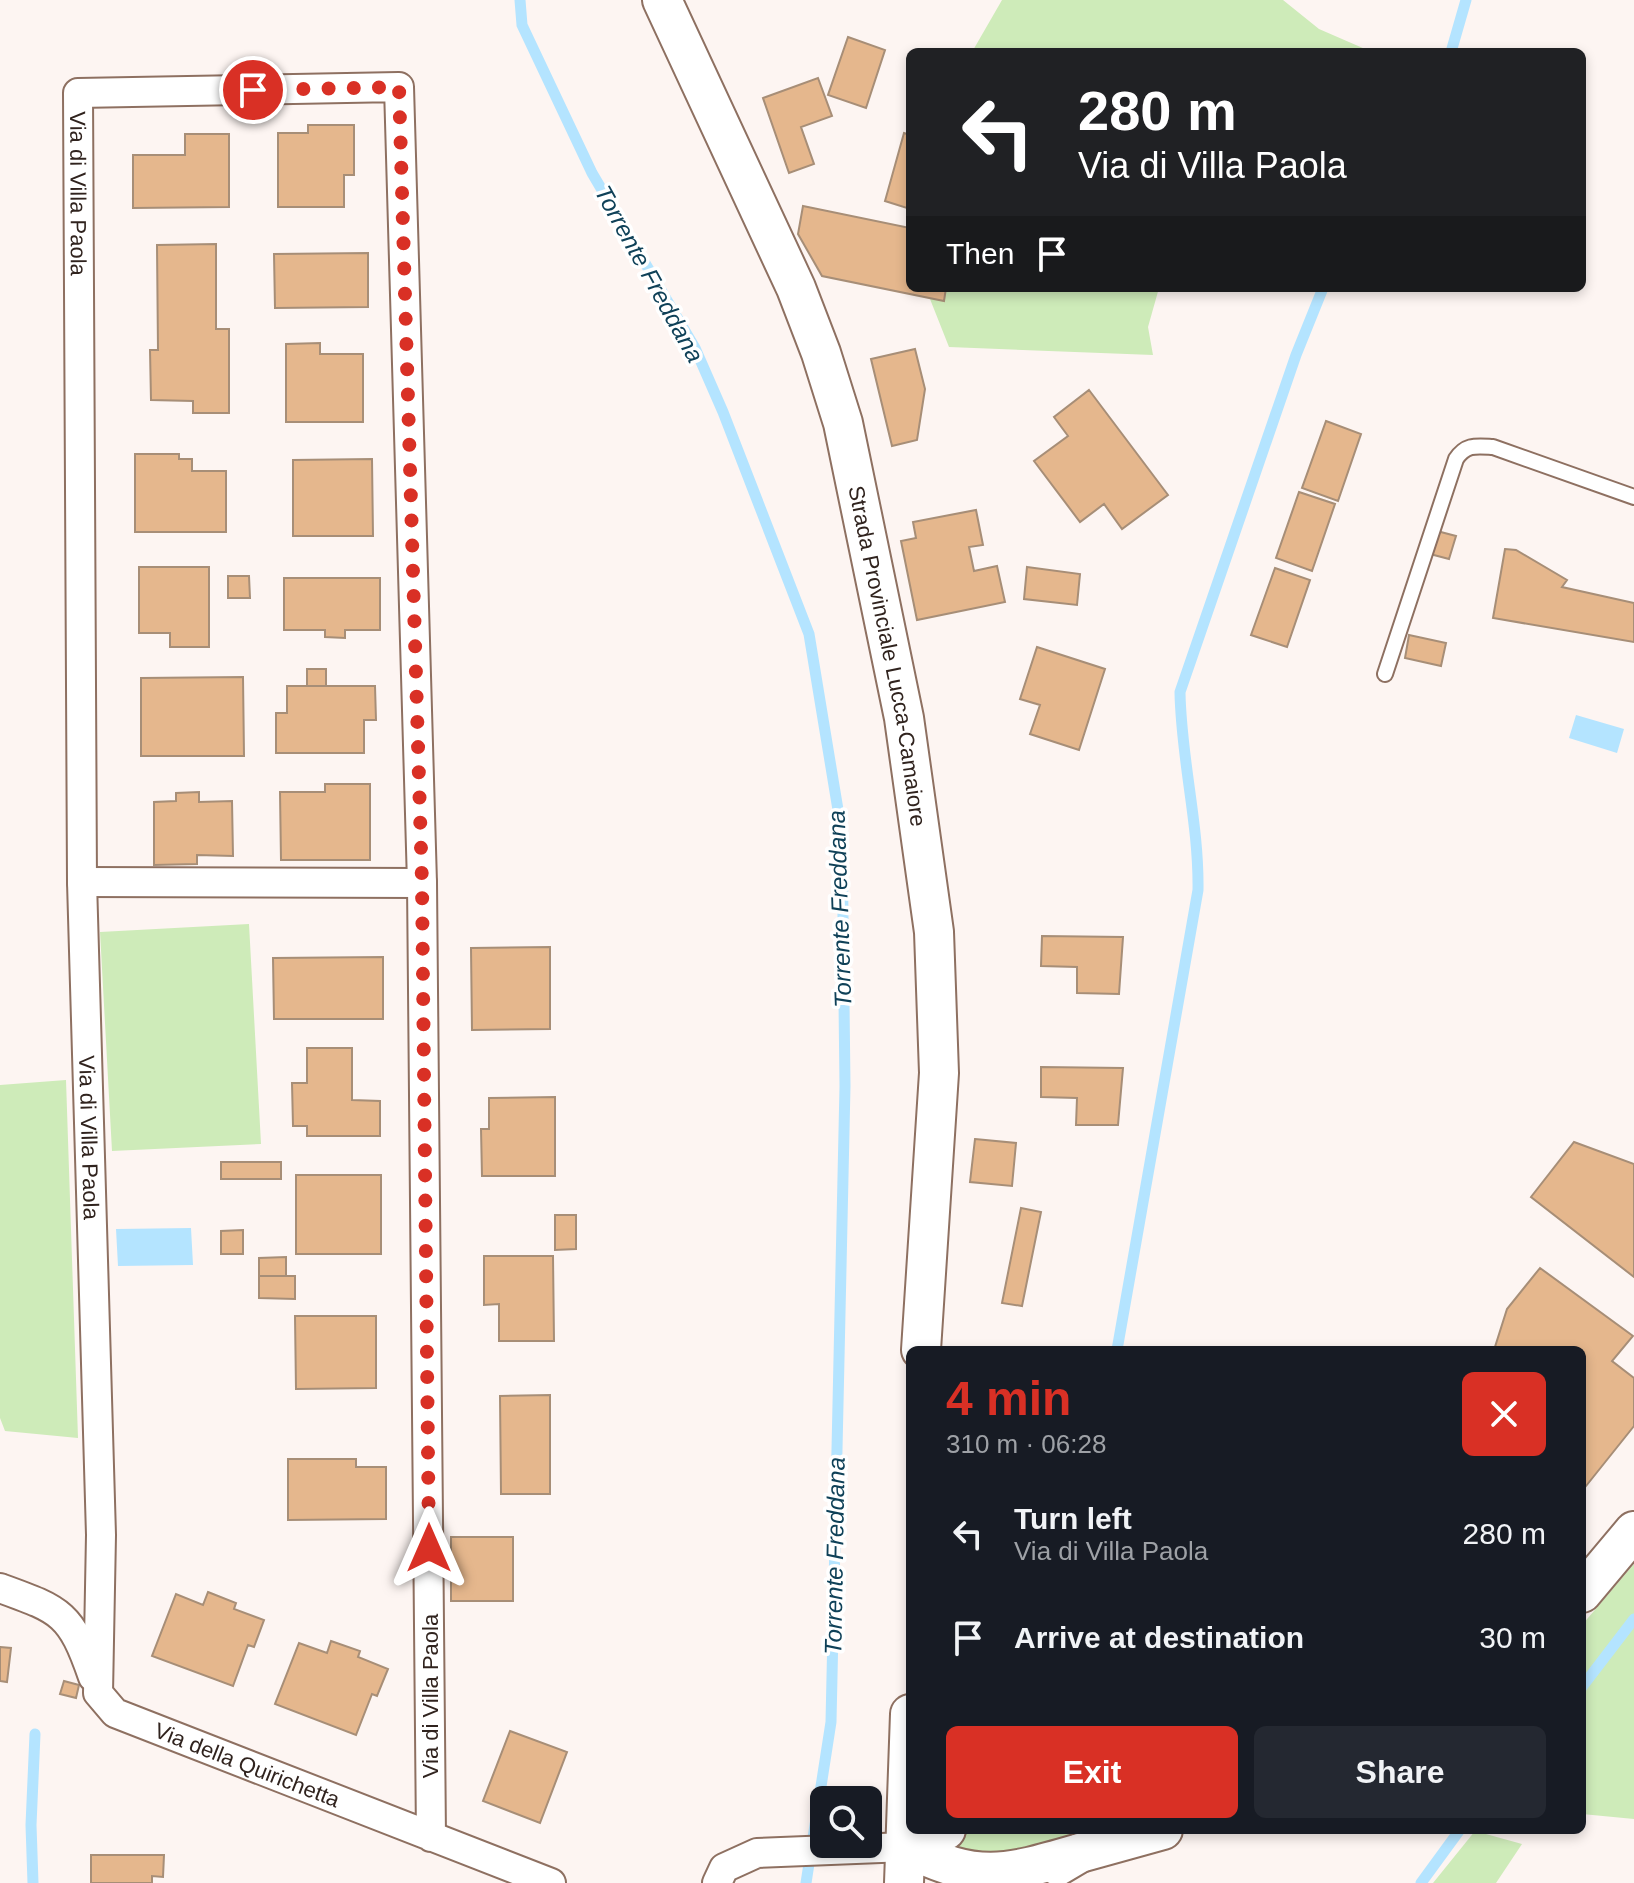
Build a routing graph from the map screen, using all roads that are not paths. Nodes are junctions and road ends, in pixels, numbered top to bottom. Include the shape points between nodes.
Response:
1 (662, 0) edge
2 (1634, 497) edge
3 (1385, 674) dead end
4 (82, 882) junction
5 (422, 883) junction
6 (921, 1346) edge
7 (1634, 1531) edge
8 (0, 1588) edge
9 (1586, 1588) edge
10 (98, 1693) junction
11 (906, 1834) edge
12 (941, 1834) edge
13 (1149, 1834) edge
14 (431, 1837) junction
15 (1080, 1853) junction
16 (905, 1865) edge
17 (551, 1883) edge
18 (717, 1883) edge
19 (1032, 1883) edge

1 - 6 main road, Strada Provinciale Lucca-Camaiore via 821,353 843,423 904,718 934,932 938,1058
2 - 3 lane via 1493,447 1463,449
4 - 5 street
4 - 5 street, Via di Villa Paola via 78,93 399,87
4 - 10 street, Via di Villa Paola via 101,1535
5 - 14 street, Via di Villa Paola
7 - 9 main road
8 - 10 street via 52,1607 75,1632
10 - 14 street, Via della Quirichetta via 115,1713
11 - 16 main road
12 - 16 main road
13 - 15 main road
14 - 17 street, Via della Quirichetta
15 - 16 main road via 995,1875
15 - 19 main road
16 - 18 street via 862,1850 757,1853 724,1868

